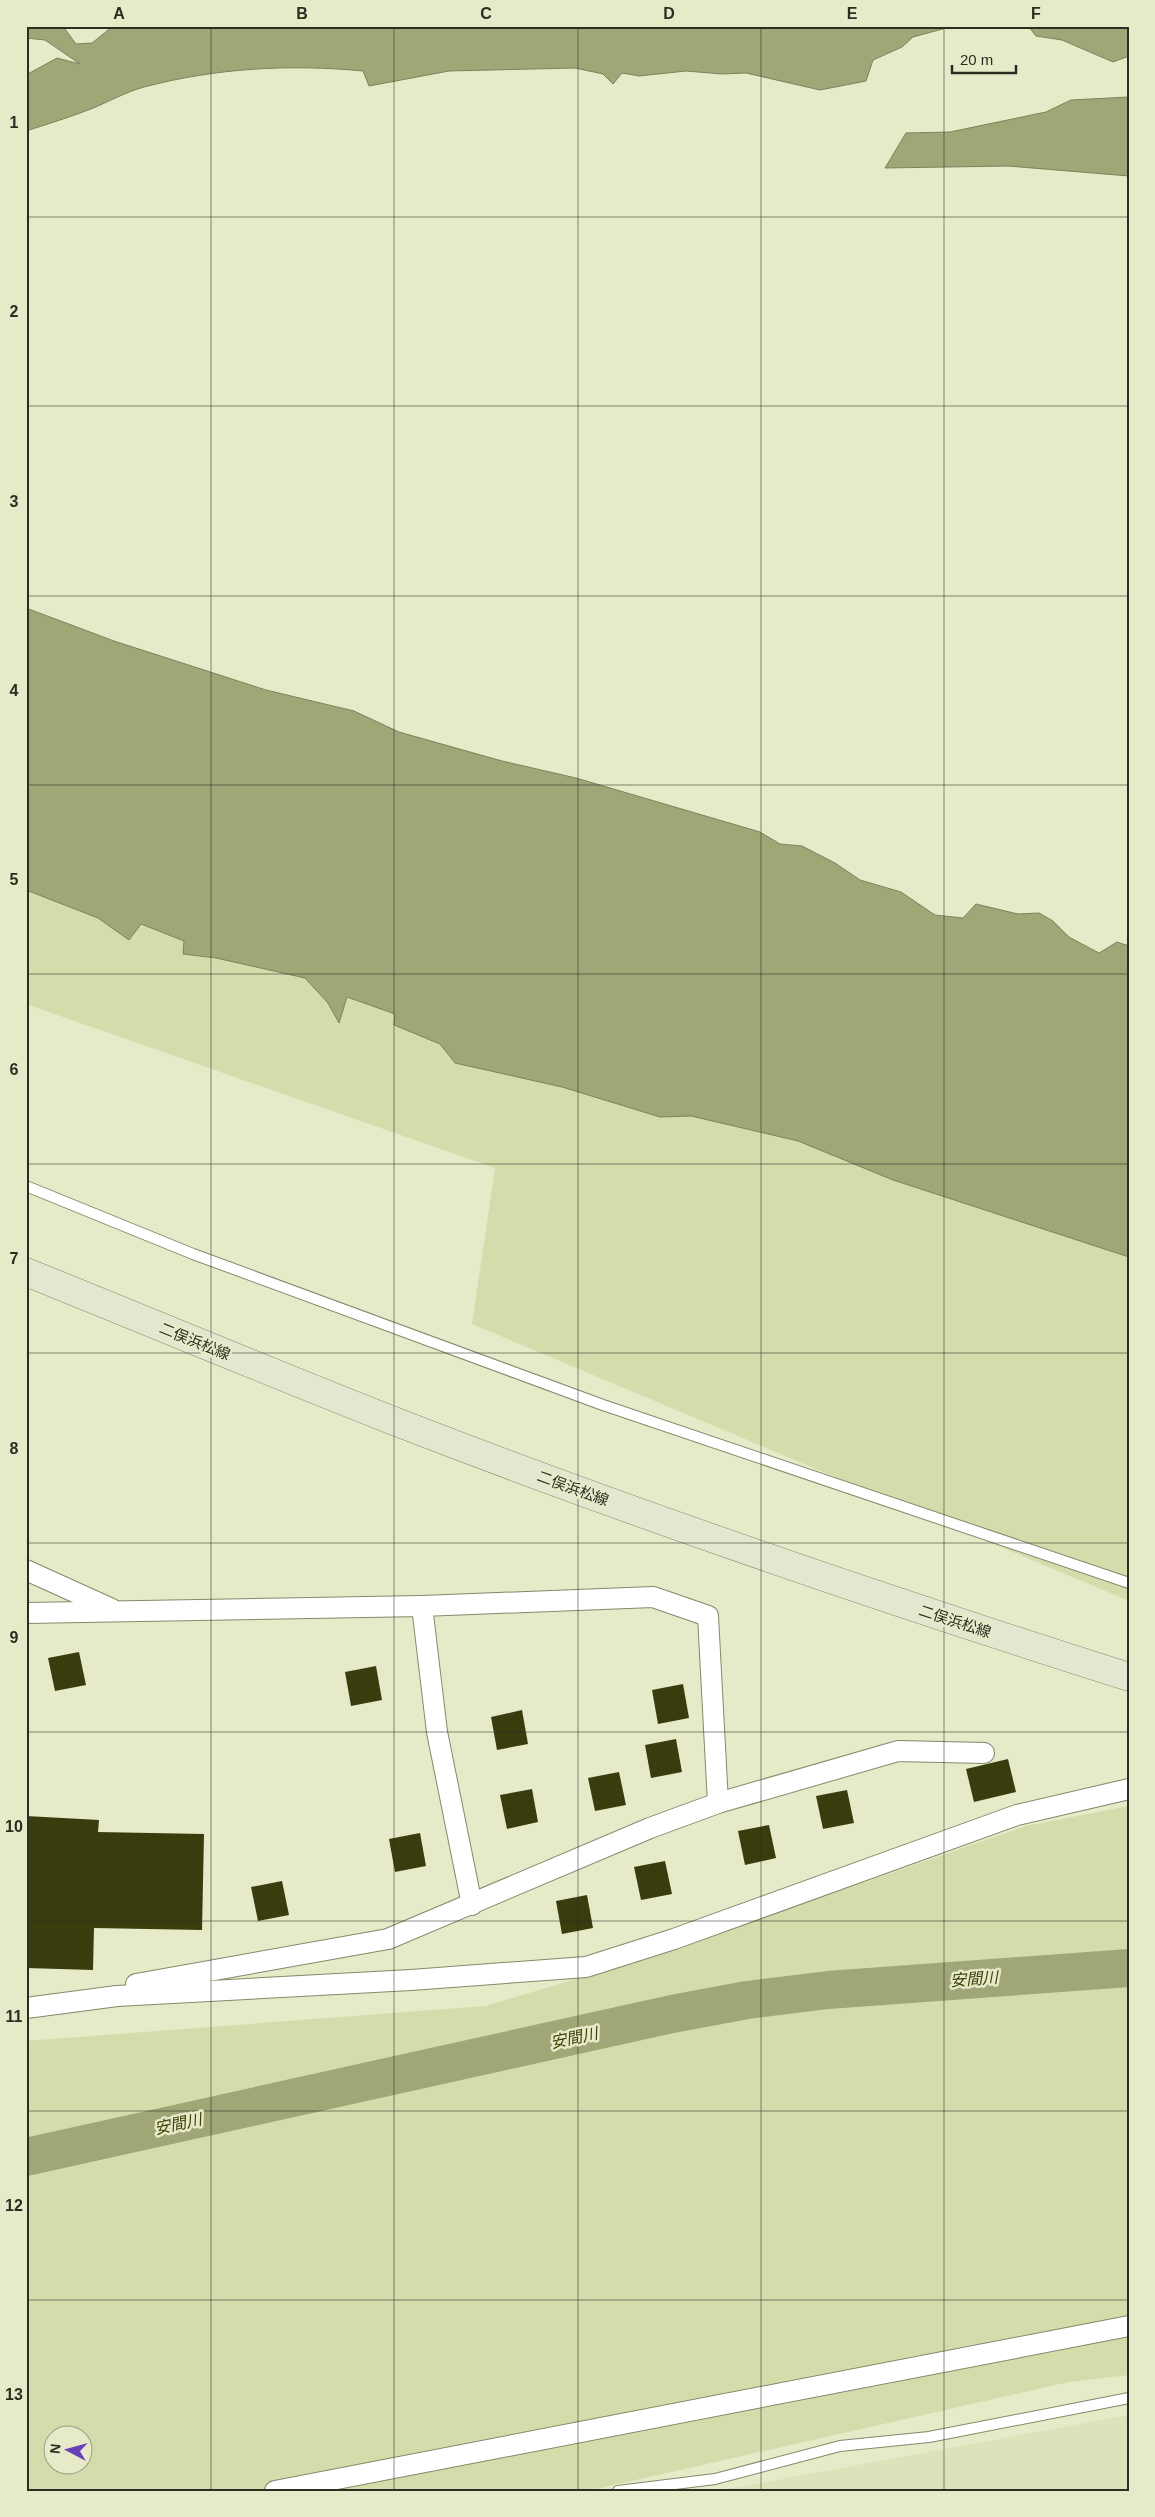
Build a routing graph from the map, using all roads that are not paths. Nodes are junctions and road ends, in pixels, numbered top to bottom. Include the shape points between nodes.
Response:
1 (26, 1186) edge
2 (26, 1272) edge
3 (26, 1570) edge
4 (1129, 1584) edge
5 (422, 1606) junction
6 (116, 1611) junction
7 (26, 1613) edge
8 (1129, 1677) edge
9 (984, 1753) dead end
10 (1129, 1790) edge
11 (718, 1803) junction
12 (472, 1905) junction
13 (72, 2002) junction
14 (26, 2008) edge
15 (1129, 2326) edge
16 (1129, 2398) edge
17 (275, 2491) edge
18 (618, 2491) edge

1 - 4 lane via 192,1254 603,1405
2 - 8 main road, 二俣浜松線 via 400,1423 624,1507 861,1590
3 - 6 street
5 - 6 street
5 - 11 street via 653,1597 708,1616
5 - 12 street via 437,1732
6 - 7 street
9 - 11 street via 898,1751
10 - 13 street via 1017,1814 674,1939 586,1967 117,1996
11 - 12 street via 650,1828
12 - 13 street via 388,1939 104,1990
13 - 14 street
15 - 17 street
16 - 18 lane via 929,2437 840,2446 715,2480

